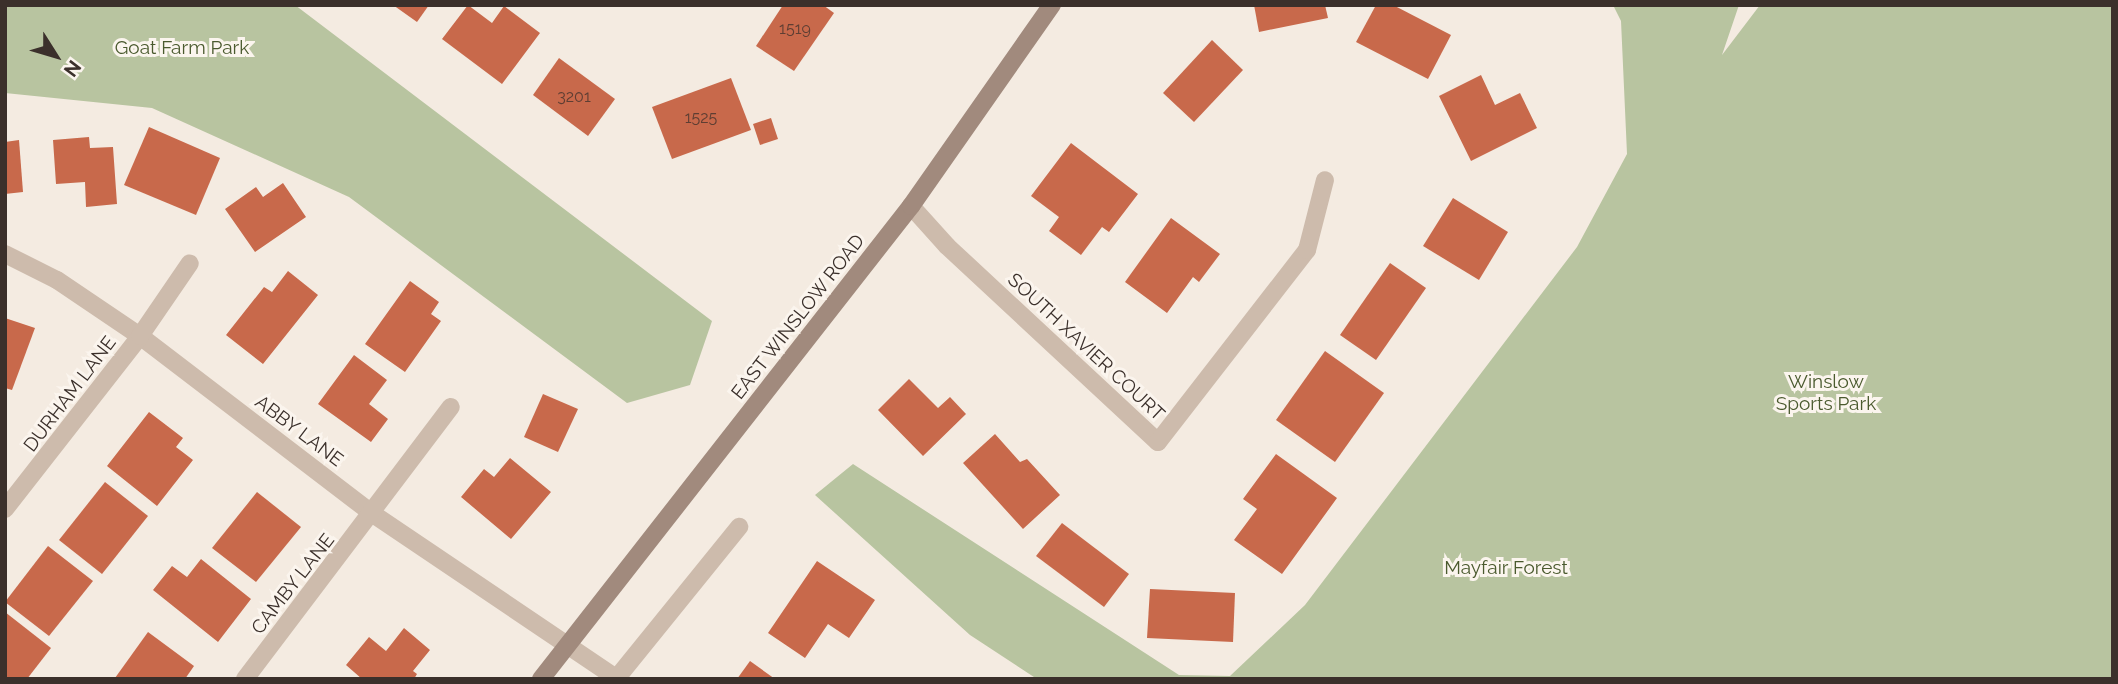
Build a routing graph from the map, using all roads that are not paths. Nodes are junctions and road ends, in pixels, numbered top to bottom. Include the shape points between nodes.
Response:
1 (1052, 5) edge
2 (1325, 180) dead end
3 (911, 206) junction
4 (5, 254) edge
5 (190, 263) dead end
6 (140, 336) junction
7 (451, 407) dead end
8 (5, 509) edge
9 (373, 514) junction
10 (739, 527) dead end
11 (566, 647) junction
12 (616, 678) edge
13 (245, 679) edge
14 (541, 679) edge

1 - 3 main road, EAST WINSLOW ROAD
2 - 3 street, SOUTH XAVIER COURT via 1307,250 1158,442
3 - 11 main road, EAST WINSLOW ROAD
4 - 6 street, ABBY LANE via 57,280
5 - 6 street, DURHAM LANE
6 - 8 street, DURHAM LANE
6 - 9 street, ABBY LANE
7 - 9 street, CAMBY LANE
9 - 11 street, ABBY LANE
9 - 13 street, CAMBY LANE
10 - 12 street
11 - 12 street
11 - 14 main road, EAST WINSLOW ROAD

